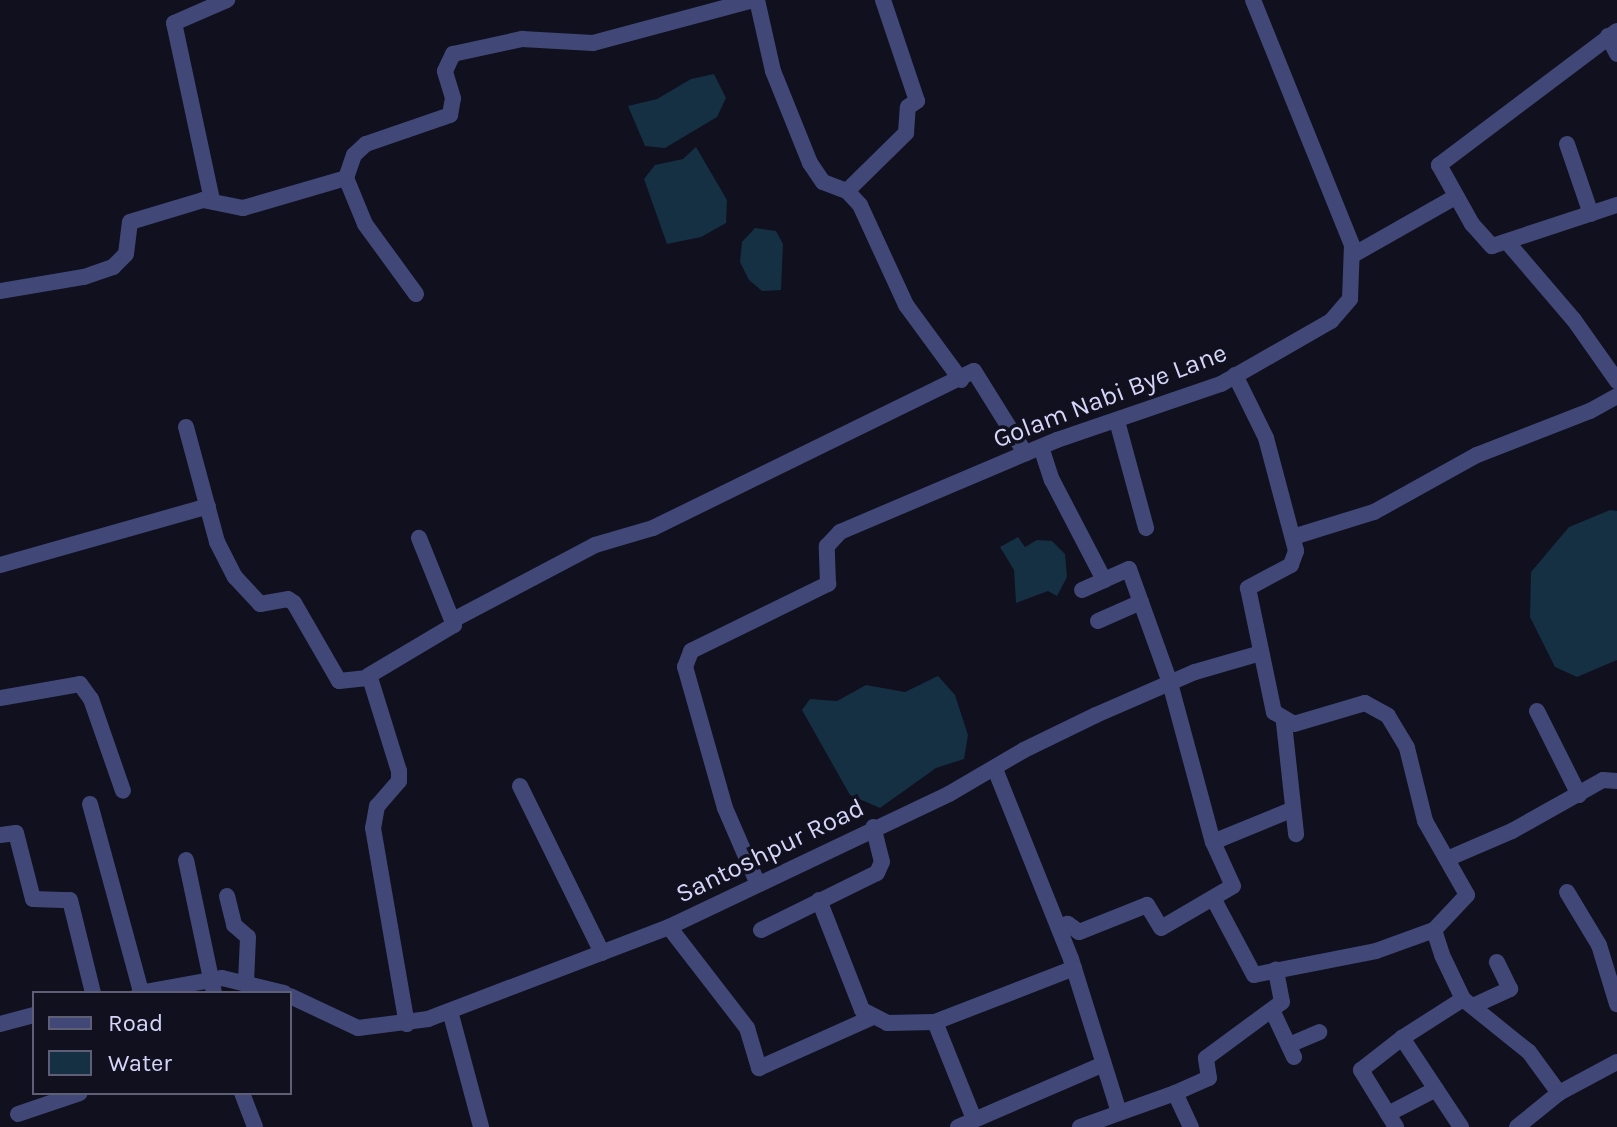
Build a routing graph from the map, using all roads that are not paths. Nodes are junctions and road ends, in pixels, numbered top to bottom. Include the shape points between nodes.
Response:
1 (227, 0) edge
2 (755, 0) edge
3 (883, 0) edge
4 (1253, 0) edge
5 (1612, 34) edge
6 (1617, 54) edge
7 (1567, 144) dead end
8 (346, 178) junction
9 (847, 191) junction
10 (1455, 197) junction
11 (212, 200) junction
12 (1617, 205) edge
13 (1591, 214) junction
14 (1508, 243) junction
15 (1353, 255) junction
16 (0, 291) edge
17 (416, 294) dead end
18 (1235, 375) junction
19 (961, 380) junction
20 (1617, 381) edge
21 (1617, 396) edge
22 (1117, 421) junction
23 (186, 427) dead end
24 (1041, 447) junction
25 (1025, 453) junction
26 (208, 506) junction
27 (1146, 528) dead end
28 (1293, 537) junction
29 (419, 538) dead end
30 (0, 565) edge
31 (1104, 580) junction
32 (1082, 590) dead end
33 (1141, 602) junction
34 (453, 620) junction
35 (1098, 621) dead end
36 (1261, 653) junction
37 (368, 676) junction
38 (1170, 683) junction
39 (0, 698) edge
40 (1537, 711) dead end
41 (1284, 723) junction
42 (995, 769) junction
43 (1617, 781) edge
44 (520, 786) dead end
45 (123, 791) dead end
46 (1579, 795) junction
47 (90, 804) dead end
48 (1291, 810) junction
49 (873, 827) junction
50 (1296, 834) dead end
51 (0, 835) edge
52 (1213, 842) junction
53 (1447, 859) junction
54 (186, 860) dead end
55 (757, 882) junction
56 (1567, 892) dead end
57 (227, 896) dead end
58 (1213, 898) junction
59 (819, 900) junction
60 (669, 927) junction
61 (1060, 929) junction
62 (761, 930) dead end
63 (1434, 930) junction
64 (602, 953) junction
65 (1497, 962) dead end
66 (1074, 968) junction
67 (1276, 970) junction
68 (246, 982) junction
69 (212, 986) edge
70 (93, 991) edge
71 (139, 991) edge
72 (161, 991) edge
73 (277, 991) edge
74 (292, 997) edge
75 (1468, 1002) junction
76 (1617, 1004) edge
77 (1272, 1010) junction
78 (450, 1011) junction
79 (32, 1016) edge
80 (871, 1018) junction
81 (935, 1022) junction
82 (0, 1024) edge
83 (407, 1024) junction
84 (1319, 1032) dead end
85 (1402, 1038) junction
86 (1617, 1062) edge
87 (1101, 1065) junction
88 (1436, 1089) junction
89 (1175, 1093) junction
90 (1559, 1093) junction
91 (74, 1095) edge
92 (243, 1095) edge
93 (1118, 1109) junction
94 (18, 1114) dead end
95 (1392, 1120) edge
96 (981, 1121) edge
97 (255, 1127) edge
98 (481, 1127) edge
99 (958, 1127) edge
100 (1080, 1127) edge
101 (1191, 1127) edge
102 (1461, 1127) edge
103 (1517, 1127) edge

1 - 11 street via 174,23
2 - 8 street via 593,43 522,39 453,54 445,71 453,98 450,115 366,144 354,155
2 - 9 street via 773,71 810,163 823,182
3 - 9 street via 917,101 908,107 906,133
4 - 15 street, Golam Nabi Bye Lane
5 - 6 street
5 - 10 street via 1446,155 1439,165
7 - 13 street
8 - 11 street via 243,208
8 - 17 street via 365,224
9 - 19 street via 890,264 906,305
10 - 14 street via 1482,238 1492,246
10 - 15 street
11 - 16 street via 130,222 126,254 100,273
12 - 13 street
13 - 14 street
14 - 20 street via 1574,320
15 - 18 street, Golam Nabi Bye Lane via 1350,299 1341,314
18 - 22 street, Golam Nabi Bye Lane
18 - 28 street via 1266,438
19 - 25 street via 974,371
19 - 34 street via 653,528 595,545
21 - 28 street via 1477,455 1374,512
22 - 24 street, Golam Nabi Bye Lane
22 - 27 street
23 - 26 street
24 - 25 street, Golam Nabi Bye Lane
24 - 31 street via 1052,480
25 - 55 street, Golam Nabi Bye Lane via 840,532 827,546 828,584 685,658 725,808
26 - 30 street
26 - 37 street via 226,563 252,599 264,605 288,599 294,603 339,681
28 - 36 street via 1296,561 1248,588
29 - 34 street
31 - 32 street
31 - 33 street via 1129,569
33 - 35 street
33 - 38 street
34 - 37 street via 449,630
36 - 38 street, Santoshpur Road
36 - 41 street via 1274,712
37 - 83 street via 399,771 399,781 377,806 373,828
38 - 42 street, Santoshpur Road via 1024,750
38 - 52 street
39 - 45 street via 80,684 91,699
40 - 46 street
41 - 48 street
41 - 53 street via 1308,722 1356,703 1380,707 1407,748 1425,821
42 - 49 street, Santoshpur Road
42 - 61 street
43 - 46 street via 1603,780
44 - 64 street
46 - 53 street
47 - 71 street
48 - 50 street
48 - 52 street
49 - 55 street, Santoshpur Road
49 - 59 street via 882,868
51 - 70 street via 16,833 33,899 70,900
52 - 58 street via 1233,886
53 - 63 street via 1467,895 1448,921
54 - 69 street
55 - 60 street, Santoshpur Road
56 - 76 street via 1599,945
57 - 68 street via 234,925 248,937
58 - 61 street via 1161,928 1147,905 1079,932 1068,924
58 - 67 street via 1254,975
59 - 62 street
59 - 80 street via 854,995
60 - 64 street, Santoshpur Road
60 - 80 street via 747,1028 759,1068
61 - 66 street
63 - 67 street via 1376,951
63 - 75 street
64 - 78 street, Santoshpur Road
65 - 75 street via 1510,989
66 - 81 street
66 - 87 street
67 - 77 street via 1282,1002
68 - 69 street
68 - 73 street
69 - 72 street
74 - 83 street, Santoshpur Road via 358,1028
75 - 85 street
75 - 90 street via 1529,1052
77 - 84 street via 1291,1051
77 - 89 street via 1206,1058 1209,1078
78 - 83 street, Santoshpur Road
78 - 98 street
79 - 82 street
80 - 81 street
81 - 96 street
85 - 88 street
85 - 95 street via 1361,1070
86 - 90 street
87 - 93 street
87 - 96 street
88 - 95 street
88 - 102 street
89 - 93 street
89 - 101 street
90 - 103 street
91 - 94 street
92 - 97 street
93 - 100 street
96 - 99 street

